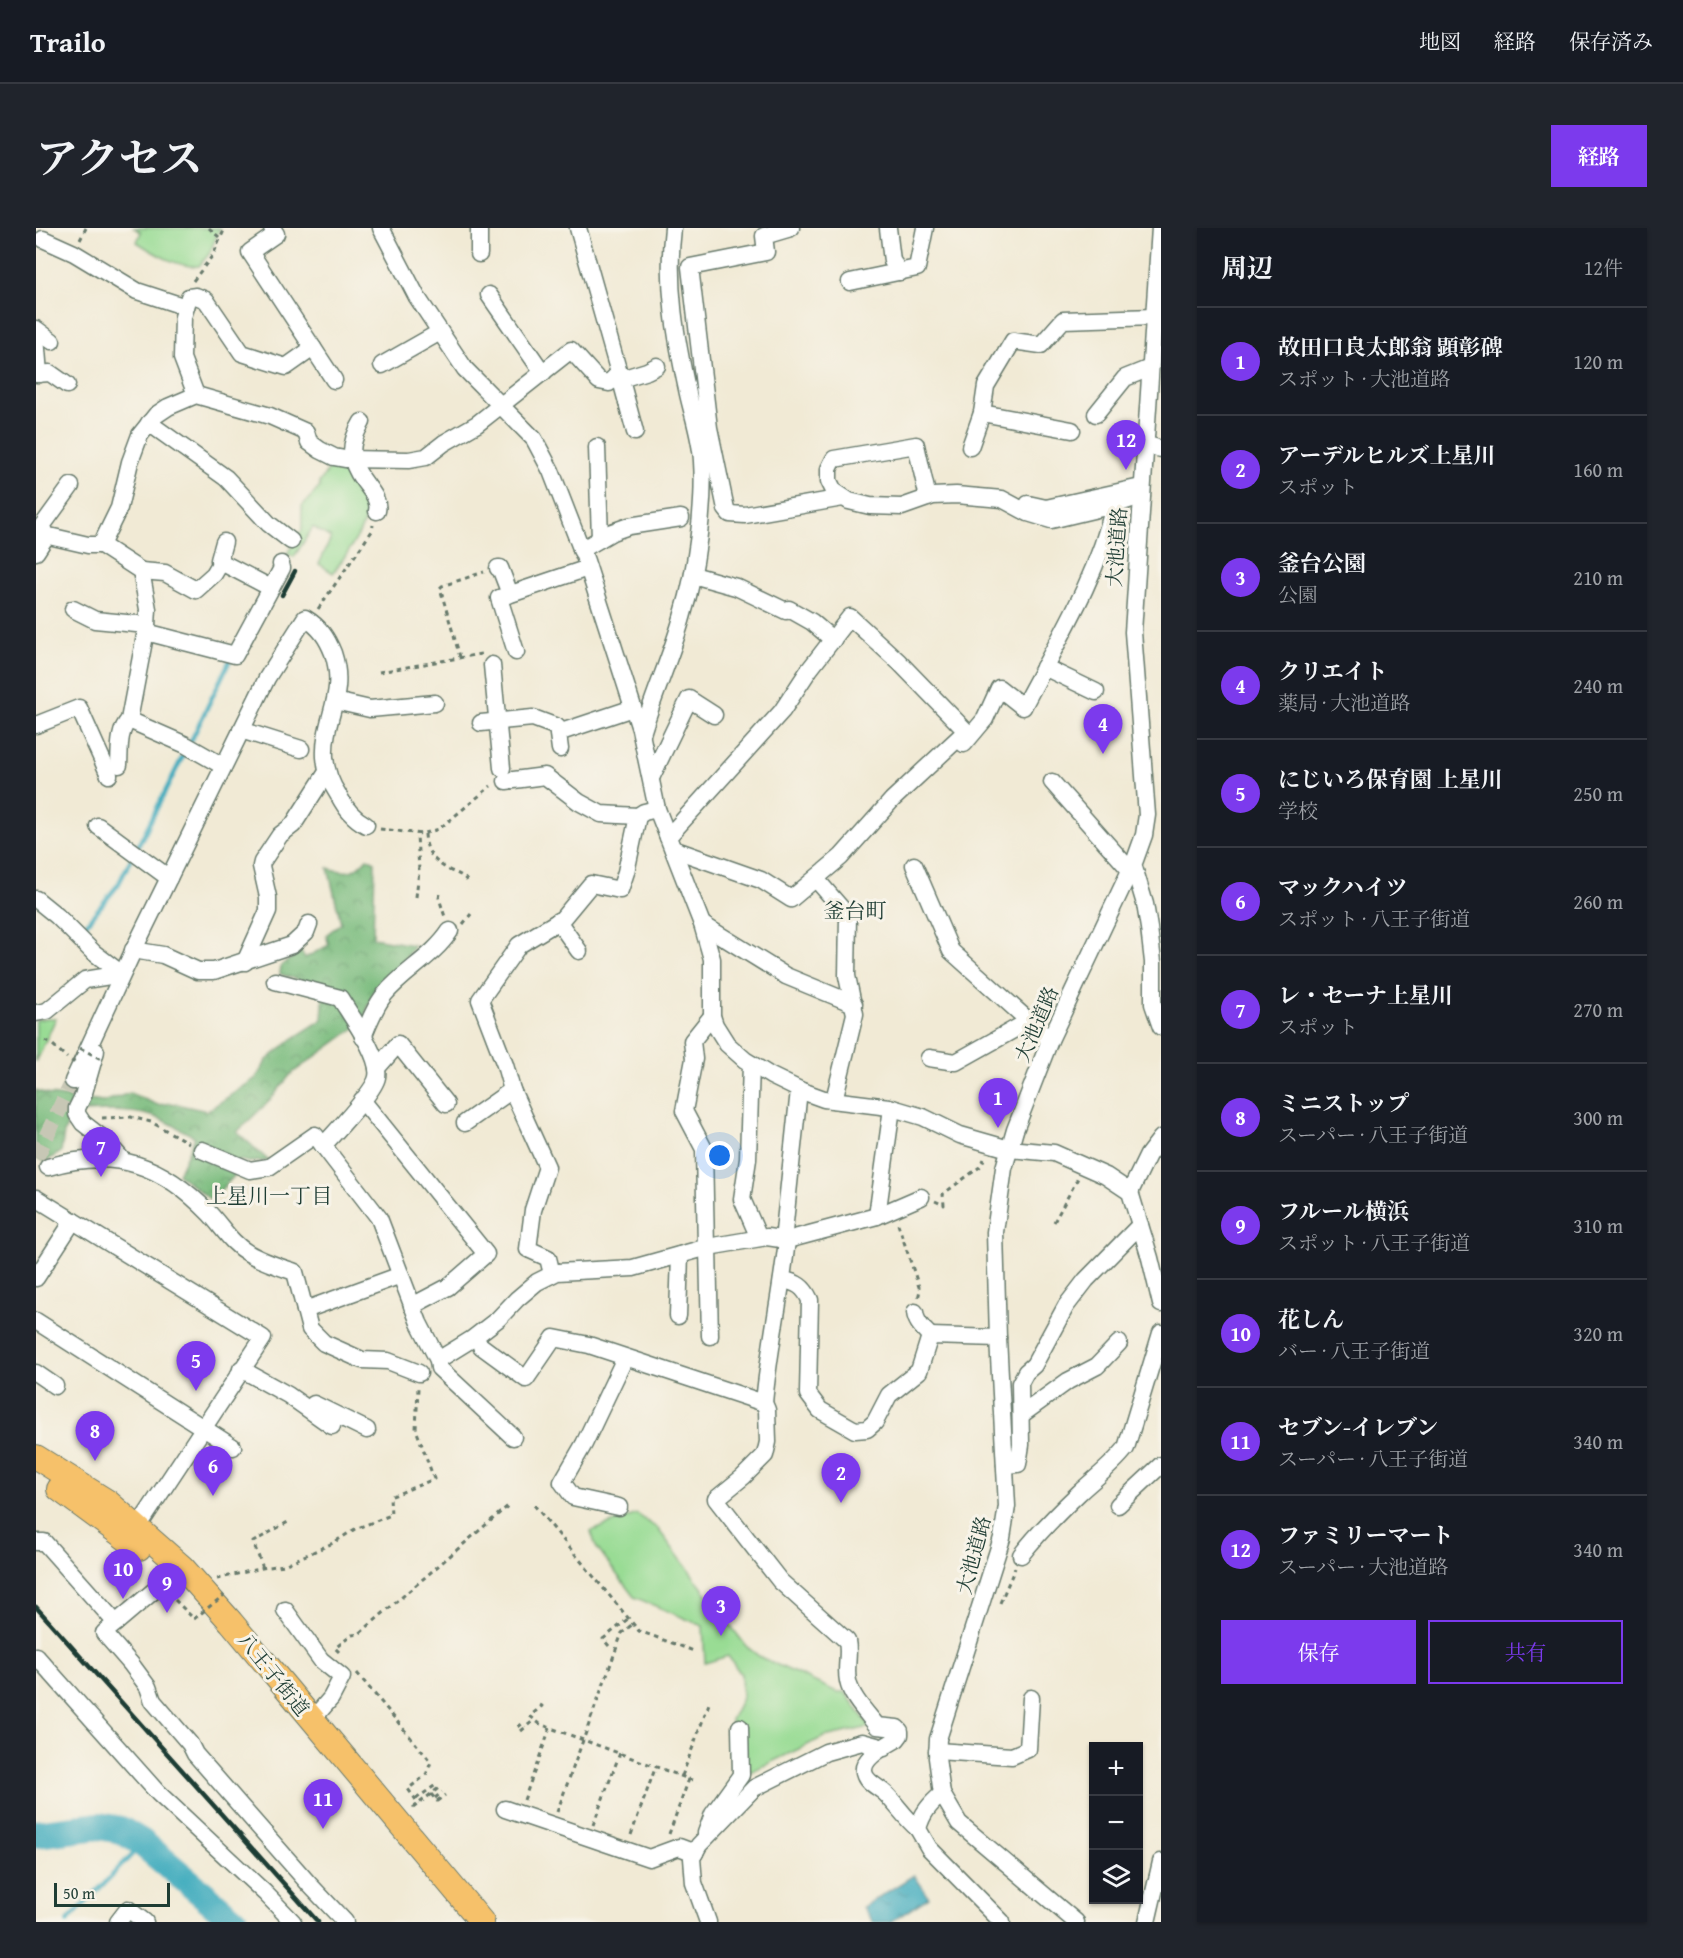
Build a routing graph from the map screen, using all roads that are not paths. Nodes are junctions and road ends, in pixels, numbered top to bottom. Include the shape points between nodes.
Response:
1 (272, 228) edge
2 (381, 228) edge
3 (479, 228) edge
4 (578, 228) edge
5 (673, 228) edge
6 (791, 228) edge
7 (888, 228) edge
8 (925, 228) edge
9 (1160, 228) edge
10 (43, 239) dead end
11 (479, 254) dead end
12 (1160, 257) edge
13 (900, 272) junction
14 (850, 282) dead end
15 (489, 295) dead end
16 (189, 296) junction
17 (1156, 310) edge
18 (36, 329) edge
19 (440, 332) junction
20 (44, 339) edge
21 (313, 348) junction
22 (382, 365) dead end
23 (657, 366) dead end
24 (1150, 368) junction
25 (543, 373) junction
26 (38, 374) edge
27 (620, 376) junction
28 (334, 380) dead end
29 (67, 385) dead end
30 (196, 395) junction
31 (1154, 403) edge
32 (502, 406) junction
33 (982, 413) junction
34 (1096, 414) dead end
35 (362, 422) dead end
36 (149, 423) junction
37 (1072, 430) dead end
38 (634, 432) dead end
39 (1144, 444) junction
40 (597, 447) dead end
41 (970, 447) dead end
42 (1161, 449) edge
43 (352, 458) junction
44 (71, 486) dead end
45 (1141, 491) junction
46 (927, 493) junction
47 (843, 498) junction
48 (1114, 505) junction
49 (377, 511) road end
50 (681, 518) dead end
51 (40, 533) edge
52 (600, 539) junction
53 (291, 541) dead end
54 (224, 542) dead end
55 (101, 545) junction
56 (581, 550) junction
57 (36, 552) edge
58 (221, 562) junction
59 (281, 564) dead end
60 (498, 568) road end
61 (588, 568) junction
62 (141, 571) junction
63 (693, 574) junction
64 (271, 588) junction
65 (510, 594) junction
66 (73, 609) dead end
67 (147, 628) junction
68 (832, 640) junction
69 (516, 652) dead end
70 (487, 660) road end
71 (1044, 667) junction
72 (1096, 692) dead end
73 (335, 701) junction
74 (435, 702) dead end
75 (633, 708) junction
76 (714, 715) dead end
77 (129, 720) junction
78 (489, 722) junction
79 (36, 725) edge
80 (241, 730) junction
81 (641, 734) junction
82 (301, 749) dead end
83 (223, 766) junction
84 (327, 772) junction
85 (651, 778) junction
86 (1052, 782) dead end
87 (887, 805) junction
88 (657, 809) junction
89 (638, 816) junction
90 (366, 825) road end
91 (98, 826) dead end
92 (670, 843) junction
93 (914, 865) dead end
94 (1131, 867) junction
95 (169, 878) junction
96 (816, 879) junction
97 (36, 899) edge
98 (558, 921) junction
99 (309, 924) dead end
100 (702, 924) junction
101 (1155, 928) edge
102 (450, 931) road end
103 (133, 950) junction
104 (579, 951) dead end
105 (252, 967) junction
106 (122, 975) junction
107 (275, 981) dead end
108 (122, 999) dead end
109 (854, 1004) junction
110 (36, 1013) edge
111 (712, 1016) junction
112 (1029, 1021) junction
113 (102, 1026) junction
114 (1161, 1026) edge
115 (363, 1036) junction
116 (1050, 1040) junction
117 (929, 1058) dead end
118 (751, 1064) junction
119 (378, 1068) junction
120 (73, 1081) tunnel mouth
121 (512, 1090) junction
122 (799, 1090) junction
123 (362, 1100) junction
124 (834, 1100) junction
125 (446, 1104) dead end
126 (892, 1108) junction
127 (465, 1123) dead end
128 (1161, 1138) edge
129 (323, 1146) junction
130 (1009, 1149) junction
131 (202, 1150) road end
132 (119, 1160) junction
133 (48, 1167) dead end
134 (1130, 1192) junction
135 (921, 1197) road end
136 (36, 1198) edge
137 (877, 1216) junction
138 (73, 1221) junction
139 (1140, 1225) junction
140 (759, 1238) junction
141 (785, 1240) junction
142 (707, 1248) junction
143 (680, 1255) junction
144 (552, 1274) junction
145 (400, 1275) junction
146 (36, 1278) edge
147 (783, 1280) junction
148 (1161, 1304) edge
149 (412, 1306) junction
150 (306, 1310) junction
151 (915, 1312) road end
152 (678, 1316) dead end
153 (36, 1321) edge
154 (1161, 1333) edge
155 (710, 1336) dead end
156 (930, 1336) junction
157 (998, 1338) junction
158 (1119, 1343) dead end
159 (481, 1346) dead end
160 (626, 1358) junction
161 (438, 1360) junction
162 (242, 1369) junction
163 (36, 1373) edge
164 (420, 1373) road end
165 (55, 1386) dead end
166 (288, 1395) junction
167 (764, 1403) junction
168 (1021, 1415) junction
169 (332, 1426) dead end
170 (202, 1429) junction
171 (367, 1430) dead end
172 (513, 1437) dead end
173 (232, 1447) dead end
174 (36, 1457) edge
175 (1005, 1465) junction
176 (1161, 1465) edge
177 (36, 1476) edge
178 (1118, 1505) dead end
179 (619, 1507) dead end
180 (138, 1527) junction
181 (36, 1542) edge
182 (1021, 1556) road end
183 (176, 1571) junction
184 (285, 1610) dead end
185 (110, 1628) junction
186 (36, 1656) edge
187 (1031, 1698) dead end
188 (312, 1720) junction
189 (740, 1727) dead end
190 (884, 1748) junction
191 (938, 1751) junction
192 (942, 1794) junction
193 (505, 1809) dead end
194 (918, 1829) junction
195 (699, 1847) junction
196 (1161, 1862) edge
197 (118, 1922) edge
198 (145, 1922) edge
199 (293, 1922) edge
200 (345, 1922) edge
201 (464, 1922) edge
202 (482, 1922) edge
203 (708, 1922) edge
204 (1002, 1922) edge
205 (1076, 1922) edge
206 (1147, 1922) edge

1 - 21 street via 276,234 250,252
2 - 19 street
3 - 11 street
4 - 27 street
5 - 63 street via 672,311 702,460
6 - 47 street via 764,236 766,252 690,267 709,428 730,514 745,515
7 - 13 street via 892,261
8 - 13 street via 917,268
9 - 12 street, 大池道路
10 - 16 street via 137,291
12 - 17 street, 大池道路
13 - 14 street
15 - 25 street
16 - 21 street via 206,300 242,352 285,367
16 - 30 street via 181,340 182,358
17 - 24 street, 大池道路
17 - 33 street via 1063,320 1041,345 1013,341 986,386
18 - 20 street
19 - 22 street
19 - 32 street via 465,369
20 - 26 street
21 - 28 street
23 - 27 street
24 - 31 street, 大池道路
24 - 34 street via 1125,378
25 - 27 street via 572,350 599,381 609,383
25 - 32 street
26 - 29 street via 50,374
27 - 38 street
30 - 36 street via 168,407
30 - 43 street via 270,416 306,432 309,442 320,450 334,457
31 - 39 street, 大池道路
32 - 43 street via 426,456 409,460
32 - 56 street via 534,439 551,471
33 - 37 street
33 - 41 street
35 - 43 street via 353,439
36 - 53 street via 226,478 269,524
36 - 55 street via 137,444 119,508
39 - 42 street
39 - 45 street, 大池道路
40 - 52 street
43 - 49 street via 378,503
44 - 51 street
45 - 46 street via 1046,508 983,489
45 - 48 street
45 - 94 street, 大池道路 via 1133,632 1147,815 1144,835
46 - 47 street via 902,507 870,506
46 - 47 street via 916,445 834,459 829,481
46 - 48 street via 1002,499 1051,520
48 - 71 street via 1090,576
50 - 52 street via 629,526
51 - 55 street
51 - 57 street
52 - 56 street
54 - 58 street
55 - 62 street
56 - 61 street
58 - 62 street via 196,590 165,573
58 - 64 street
59 - 64 street
60 - 65 street
61 - 65 street
61 - 75 street
62 - 67 street
63 - 68 street via 736,586 786,611 789,609
63 - 81 street via 684,613
64 - 67 street via 235,655
65 - 69 street via 499,598
66 - 67 street via 95,620
67 - 77 street
68 - 87 street via 850,617 966,731
68 - 92 street via 782,711
70 - 78 street
71 - 72 street
71 - 87 street via 1023,707 999,688 985,719 971,737 893,809
73 - 74 street via 370,709
73 - 80 street via 338,669 329,643 309,617 267,678
73 - 84 street via 327,736
75 - 78 street via 559,741 557,727 533,718
75 - 81 street
76 - 85 street via 689,699
77 - 79 street via 124,726 114,770 79,708
77 - 83 street
78 - 89 street via 504,774 545,776 601,814
80 - 82 street
80 - 83 street
81 - 85 street
83 - 95 street
84 - 90 street via 347,810
84 - 105 street via 262,861 268,911
85 - 88 street
86 - 94 street
87 - 96 street
88 - 89 street
88 - 92 street
89 - 98 street via 620,890 591,884
91 - 95 street
92 - 96 street via 761,880 791,899
92 - 100 street
93 - 112 street via 951,951
94 - 101 street
94 - 116 street, 大池道路
95 - 103 street
96 - 109 street via 848,916 847,976
97 - 106 street
98 - 104 street
98 - 121 street via 519,945 480,1000
99 - 105 street via 292,945
100 - 109 street via 786,976
100 - 111 street via 712,959
101 - 114 street via 1153,1004
102 - 115 street via 440,945 385,994
103 - 105 street via 163,955 198,970
103 - 106 street
106 - 110 street via 85,980 47,1011
106 - 113 street
107 - 115 street via 340,998
108 - 113 street
109 - 124 street via 855,1014
111 - 118 street via 728,1044
111 - 142 street via 692,1041 694,1059 684,1111 704,1149
112 - 116 street
112 - 117 street via 956,1062
113 - 120 street
113 - 132 street via 77,1114 105,1140
115 - 119 street
116 - 130 street, 大池道路
118 - 122 street
118 - 140 street via 748,1159 742,1199
119 - 123 street via 377,1078
119 - 125 street via 398,1044
121 - 127 street
121 - 144 street via 547,1167 533,1210 528,1249 548,1258
122 - 124 street
122 - 141 street
123 - 129 street
123 - 149 street via 486,1254 448,1287
124 - 126 street
126 - 130 street
126 - 137 street
128 - 134 street
129 - 131 street via 315,1135 269,1167 250,1170
129 - 145 street via 379,1218
130 - 134 street via 1054,1154 1106,1176
130 - 157 street, 大池道路 via 996,1232
132 - 133 street via 72,1160
132 - 150 street via 160,1174 210,1214 229,1239 248,1253 295,1272
134 - 139 street
135 - 137 street via 896,1216
136 - 138 street
137 - 141 street
138 - 146 street
138 - 162 street via 263,1338
139 - 148 street
139 - 168 street via 1066,1306 1020,1383
140 - 141 street
140 - 142 street
141 - 147 street
142 - 143 street
142 - 155 street
143 - 144 street via 633,1268 576,1269
143 - 152 street
144 - 161 street via 537,1282 472,1339
145 - 149 street
145 - 150 street
147 - 156 street via 795,1282 810,1300 808,1394 820,1410 855,1430 867,1429 875,1422 889,1395 919,1371
147 - 167 street
149 - 161 street
150 - 164 street via 310,1329 324,1343 362,1359 388,1361
151 - 156 street via 919,1325
153 - 170 street
154 - 182 street via 1126,1448 1036,1536
156 - 157 street
157 - 175 street, 大池道路
158 - 168 street via 1097,1366 1068,1381
159 - 160 street via 526,1379 554,1338
160 - 167 street
160 - 179 street via 562,1482 573,1497
161 - 172 street via 439,1368
162 - 166 street
162 - 170 street
163 - 165 street
166 - 169 street
166 - 171 street
167 - 190 street via 768,1410 765,1455 716,1499 780,1581 846,1641 848,1681 855,1696 877,1726 900,1731 897,1739
168 - 175 street via 1018,1464
170 - 173 street
170 - 180 street
174 - 180 highway, 八王子街道 via 108,1502
175 - 191 street, 大池道路 via 1007,1506 986,1614 942,1722
176 - 178 street
177 - 183 highway, 八王子街道
180 - 183 highway, 八王子街道
181 - 185 street via 44,1542
183 - 185 street
183 - 188 highway, 八王子街道 via 231,1622
183 - 201 highway, 八王子街道
184 - 188 street via 321,1660 342,1677
185 - 200 street via 153,1701 195,1754
186 - 199 street via 158,1793
187 - 191 street via 1028,1749 1012,1756
188 - 202 highway, 八王子街道
189 - 195 street via 741,1775 714,1814
190 - 194 street via 867,1760 865,1777
190 - 195 street via 862,1742 826,1752 782,1773 754,1788
191 - 192 street, 大池道路
192 - 194 street via 930,1804
192 - 205 street, 大池道路 via 959,1823
193 - 195 street via 649,1858 679,1847
194 - 204 street via 929,1848
195 - 203 street via 692,1858 694,1883
196 - 206 street
197 - 198 street via 128,1910

